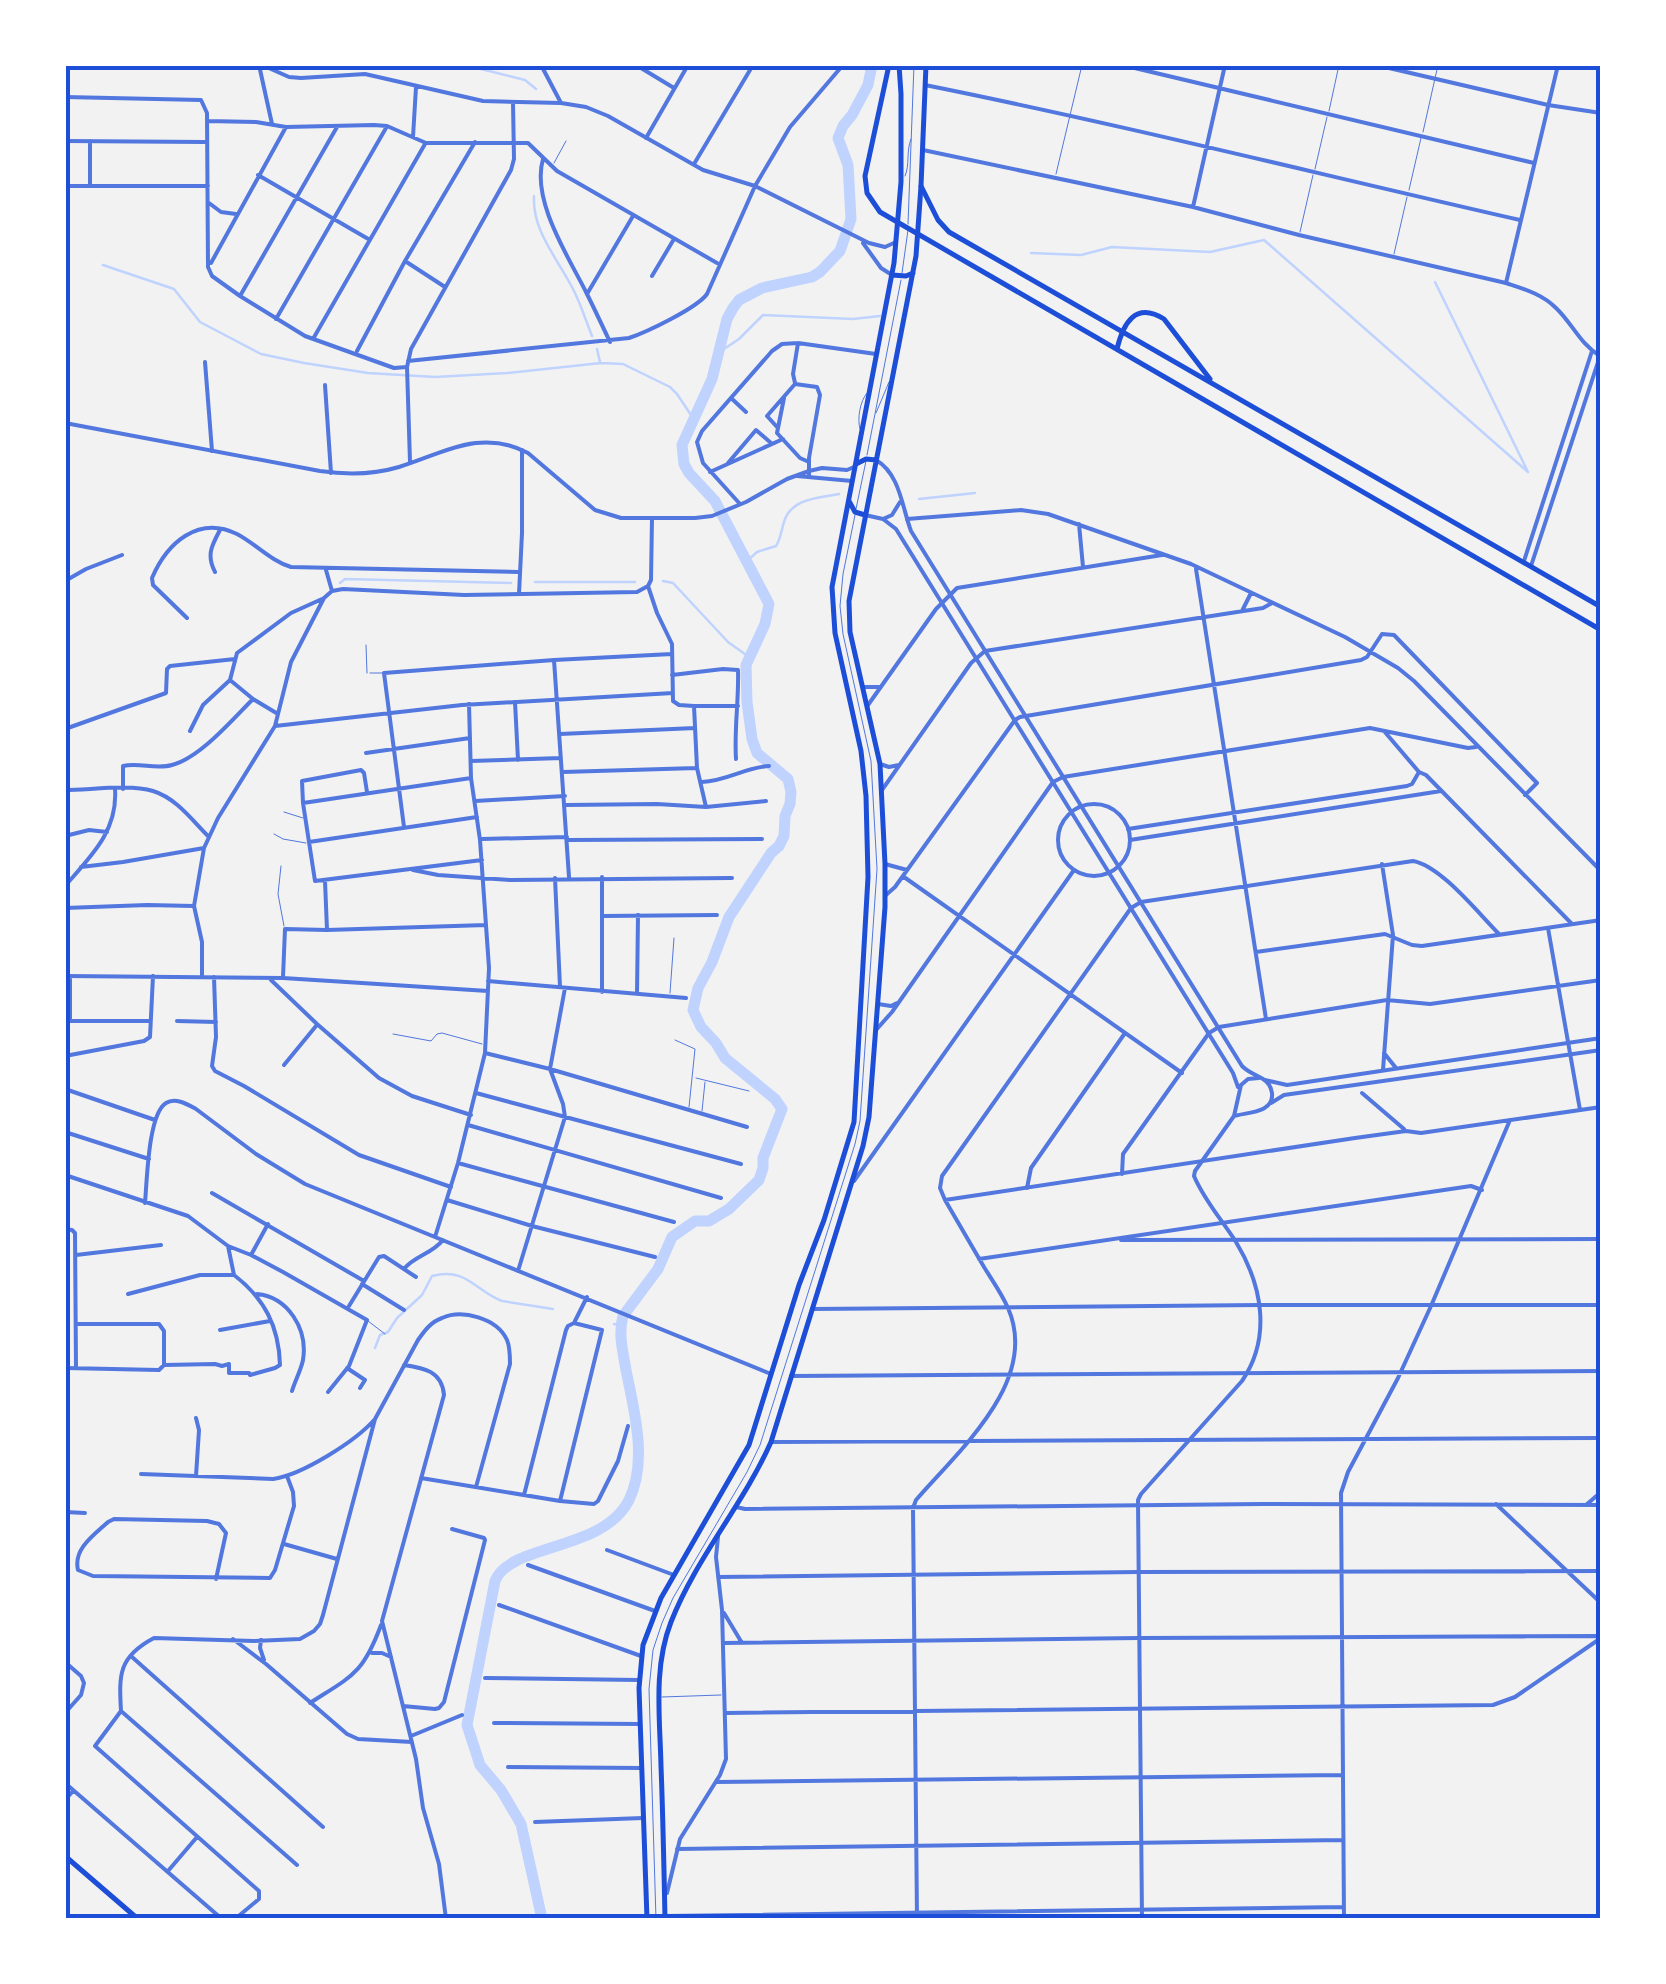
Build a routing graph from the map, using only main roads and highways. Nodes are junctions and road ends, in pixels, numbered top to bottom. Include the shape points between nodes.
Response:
1 (888, 65) edge
2 (899, 65) edge
3 (926, 65) edge
4 (921, 186) junction
5 (898, 223) junction
6 (918, 234) junction
7 (912, 273) junction
8 (892, 274) junction
9 (1122, 331) junction
10 (1116, 349) junction
11 (1214, 384) junction
12 (876, 460) junction
13 (855, 466) junction
14 (848, 498) junction
15 (865, 515) junction
16 (1601, 607) edge
17 (1601, 630) edge
18 (812, 1310) junction
19 (790, 1314) junction
20 (756, 1426) junction
21 (771, 1442) junction
22 (65, 1856) edge
23 (665, 1917) edge
24 (138, 1918) edge
25 (647, 1919) edge

1 - 5 main road via 865,176 876,208
2 - 5 main road
3 - 4 main road
4 - 6 main road
4 - 9 main road via 945,228
5 - 6 main road
5 - 8 main road
6 - 7 main road
6 - 10 main road
7 - 8 main road
7 - 12 main road
8 - 13 main road
9 - 10 main road
9 - 11 main road
9 - 11 main road via 1134,316 1160,316
10 - 17 main road
11 - 16 main road
12 - 13 main road
12 - 15 main road
13 - 14 main road
14 - 15 main road
14 - 19 main road via 832,598 866,796 857,1077 851,1134
15 - 18 main road via 849,600 850,632 880,764 886,896 864,1146
18 - 19 main road
18 - 21 main road
19 - 20 main road
20 - 21 main road
20 - 25 main road via 655,1612 641,1656
21 - 23 main road via 672,1620 662,1657
22 - 24 main road

